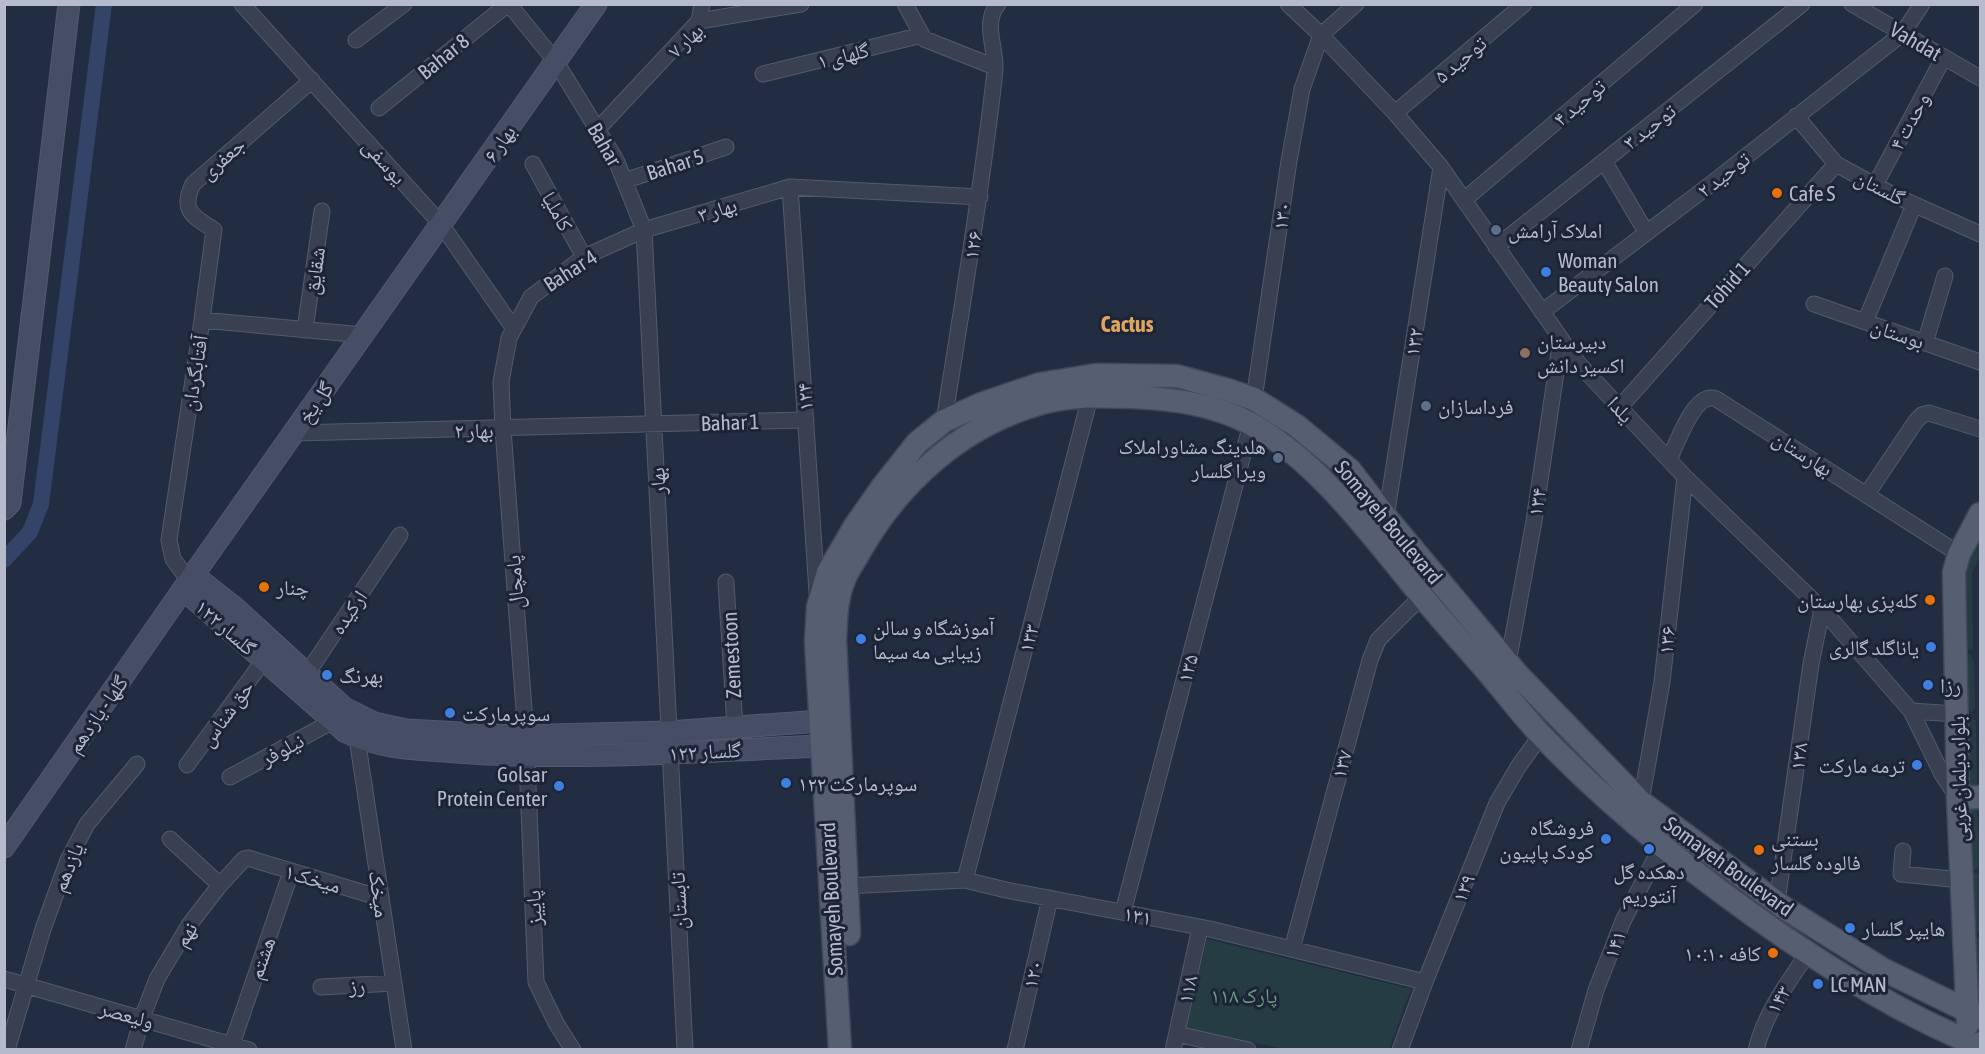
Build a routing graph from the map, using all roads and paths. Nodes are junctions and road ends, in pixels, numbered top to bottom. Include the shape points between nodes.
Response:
1 (69, 4) edge
2 (242, 4) edge
3 (404, 4) edge
4 (509, 4) edge
5 (596, 4) edge
6 (702, 4) edge
7 (801, 4) edge
8 (905, 4) edge
9 (1288, 4) edge
10 (1356, 4) edge
11 (1524, 4) edge
12 (1695, 4) edge
13 (1802, 4) edge
14 (1852, 4) edge
15 (1922, 4) edge
16 (993, 6) edge
17 (699, 21) junction
18 (1903, 33) junction
19 (922, 35) junction
20 (1321, 35) junction
21 (356, 40) dead end
22 (1944, 57) junction
23 (556, 62) junction
24 (995, 67) junction
25 (764, 75) dead end
26 (1980, 78) edge
27 (312, 80) junction
28 (379, 108) dead end
29 (1395, 113) junction
30 (1796, 116) junction
31 (597, 130) junction
32 (726, 147) dead end
33 (1604, 161) junction
34 (533, 164) dead end
35 (1836, 164) junction
36 (1441, 167) junction
37 (624, 181) junction
38 (1875, 185) junction
39 (790, 187) junction
40 (980, 196) junction
41 (1464, 200) junction
42 (1914, 205) junction
43 (322, 212) dead end
44 (441, 224) junction
45 (644, 230) junction
46 (1646, 232) junction
47 (1980, 234) edge
48 (1496, 247) junction
49 (584, 258) junction
50 (1946, 276) dead end
51 (1815, 304) dead end
52 (1542, 312) junction
53 (202, 320) junction
54 (1865, 322) junction
55 (514, 329) junction
56 (305, 330) junction
57 (363, 335) junction
58 (1561, 339) junction
59 (1925, 343) junction
60 (1980, 362) edge
61 (1090, 397) junction
62 (1254, 399) junction
63 (1620, 407) junction
64 (806, 420) junction
65 (944, 421) junction
66 (655, 424) junction
67 (1251, 424) junction
68 (503, 429) junction
69 (1980, 429) edge
70 (294, 433) junction
71 (1669, 460) junction
72 (1685, 477) junction
73 (1867, 494) junction
74 (4, 509) edge
75 (1980, 514) edge
76 (1378, 525) junction
77 (400, 534) dead end
78 (1959, 554) junction
79 (189, 581) junction
80 (726, 582) dead end
81 (1422, 596) junction
82 (818, 607) junction
83 (1822, 609) junction
84 (264, 660) junction
85 (1500, 671) junction
86 (301, 682) junction
87 (1911, 711) junction
88 (1957, 714) junction
89 (830, 720) junction
90 (333, 721) junction
91 (735, 727) junction
92 (1541, 735) junction
93 (357, 738) junction
94 (669, 743) junction
95 (526, 746) junction
96 (831, 746) junction
97 (136, 764) dead end
98 (187, 765) dead end
99 (230, 777) dead end
100 (1980, 797) edge
101 (1958, 798) junction
102 (1641, 802) junction
103 (1668, 836) junction
104 (170, 839) dead end
105 (4, 847) edge
106 (1903, 851) dead end
107 (244, 859) joint
108 (291, 872) junction
109 (965, 880) junction
110 (1961, 880) junction
111 (220, 885) junction
112 (846, 886) junction
113 (381, 898) junction
114 (1050, 898) junction
115 (1777, 903) junction
116 (1123, 912) junction
117 (1200, 928) junction
118 (1292, 949) junction
119 (1808, 953) junction
120 (844, 977) junction
121 (4, 979) edge
122 (1425, 982) junction
123 (394, 983) junction
124 (26, 985) junction
125 (321, 987) dead end
126 (1974, 1014) edge
127 (142, 1018) junction
128 (1177, 1034) junction
129 (1973, 1045) edge
130 (231, 1047) edge
131 (7, 1050) edge
132 (133, 1050) edge
133 (249, 1050) edge
134 (404, 1050) edge
135 (573, 1050) edge
136 (685, 1050) edge
137 (840, 1050) edge
138 (855, 1050) edge
139 (1015, 1050) edge
140 (1173, 1050) edge
141 (1248, 1050) edge
142 (1400, 1050) edge
143 (1578, 1050) edge
144 (1756, 1050) edge

1 - 74 main road via 10,503
2 - 27 street, یوسفی
3 - 21 street
4 - 23 street, Bahar
4 - 28 street, Bahar 8
5 - 23 main road, بهار ۶
6 - 17 street
7 - 17 street, بهار ۷
8 - 19 street
9 - 20 street, یلدا
10 - 20 street
11 - 29 street, توحید ۵
12 - 41 street, توحید ۴
13 - 33 street, توحید ۳
14 - 18 street, Vahdat
15 - 18 street, توحید ۲
16 - 24 street, ۱۲۶ via 989,27
17 - 31 street, بهار ۷
18 - 22 street, Vahdat
18 - 30 street, توحید ۲
19 - 24 street
19 - 25 street, گلهای ۱
20 - 29 street, یلدا
20 - 62 street, ۱۳۰ via 1300,99
22 - 26 street, Vahdat
22 - 38 street, وحدت ۴
23 - 31 street, Bahar
23 - 44 main road, بهار ۶
24 - 40 street, ۱۲۶
27 - 44 street, یوسفی
27 - 53 street, جعفری via 193,184 189,192 192,216 214,230
29 - 36 street, یلدا
30 - 35 street, گلستان
30 - 46 street, توحید ۲
31 - 37 street, Bahar
32 - 37 street, Bahar 5
33 - 46 street
33 - 48 street, توحید ۳
34 - 49 street, کاملیا
35 - 38 street, گلستان
35 - 63 street, Tohid 1
36 - 41 street, یلدا
36 - 76 street, ۱۳۲
37 - 45 street, Bahar
38 - 42 street, گلستان
39 - 40 street, بهار ۳
39 - 45 street, بهار ۳
39 - 64 street, ۱۲۴
40 - 65 street, ۱۲۶
41 - 48 street, یلدا
42 - 47 street, گلستان
42 - 54 street
43 - 56 street, شقایق
44 - 55 street, یوسفی
44 - 57 main road, گل یخ
45 - 49 street, Bahar 4
45 - 66 street, بهار
46 - 52 street, توحید ۲
48 - 52 street, یلدا
49 - 55 street, Bahar 4 via 531,297
50 - 59 street
51 - 54 street, بوستان
52 - 58 street, یلدا
53 - 56 street, آفتابگردان
53 - 79 street, آفتابگردان via 169,540 173,559
54 - 59 street, بوستان
55 - 68 street, Bahar 4 via 501,382
56 - 57 street, آفتابگردان
57 - 70 main road, گل یخ
58 - 63 street, یلدا
58 - 85 street, ۱۳۴ via 1534,521
59 - 60 street, بوستان
61 - 67 main road, Somayeh Boulevard via 1174,399 1221,410
61 - 89 main road, Somayeh Boulevard via 1044,403 989,423 921,470 897,496 843,580 837,609
61 - 109 street, ۱۳۳
62 - 65 main road, Somayeh Boulevard via 1177,376 1096,375 1040,384
62 - 76 main road, Somayeh Boulevard via 1297,426 1350,470
63 - 71 street, یلدا
64 - 66 street, Bahar 1
64 - 82 street, ۱۲۴
65 - 82 main road, Somayeh Boulevard via 917,443 855,526 828,572
66 - 68 street, بهار ۲
66 - 94 street, بهار
67 - 76 main road, Somayeh Boulevard via 1289,450
67 - 116 street, ۱۳۵
68 - 70 street, بهار ۲
68 - 95 street, پامچال
69 - 73 street via 1929,413 1922,415
70 - 79 main road, گل یخ
71 - 72 street, یلدا
71 - 73 street, بهارستان via 1697,405 1712,398
72 - 83 street, یلدا
72 - 102 street, ۱۳۶ via 1662,682
73 - 78 street, بهارستان
75 - 78 main road, بلوار دیلمان غربی
76 - 81 main road, Somayeh Boulevard
76 - 85 main road, Somayeh Boulevard
77 - 86 street, ارکیده
78 - 88 main road, بلوار دیلمان غربی via 1954,581
79 - 84 main road, گلسار ۱۲۲ via 191,596
79 - 86 main road, گلسار ۱۲۲ via 202,582 235,608
79 - 105 main road, گلها - یازدهم
80 - 91 street, Zemestoon
81 - 85 main road, Somayeh Boulevard
81 - 118 street, ۱۳۷ via 1378,640 1370,660
82 - 89 main road, Somayeh Boulevard via 816,642
83 - 87 street, یلدا
83 - 115 street, ۱۳۸
84 - 86 main road, گلسار ۱۲۲
84 - 98 street, حق شناس
85 - 92 main road, Somayeh Boulevard
85 - 102 main road, Somayeh Boulevard
86 - 90 main road, گلسار ۱۲۲
86 - 95 main road, گلسار ۱۲۲ via 374,723
87 - 88 street
87 - 101 street, یلدا
88 - 101 main road, بلوار دیلمان غربی
89 - 91 main road, گلسار ۱۲۲
89 - 96 main road, Somayeh Boulevard
90 - 93 main road, گلسار ۱۲۲
90 - 99 street, نیلوفر
91 - 94 main road, گلسار ۱۲۲
92 - 103 main road, Somayeh Boulevard via 1629,818
92 - 122 street, ۱۳۹ via 1497,803
93 - 95 main road, گلسار ۱۲۲ via 391,747
93 - 113 street, میخک
94 - 95 main road, گلسار ۱۲۲
94 - 96 main road, گلسار ۱۲۲
94 - 136 street, تابستان
95 - 135 street, پاییز via 536,982
96 - 112 main road, Somayeh Boulevard
96 - 120 main road, Somayeh Boulevard
97 - 124 street, یازدهم via 87,824 68,860
100 - 101 main road
101 - 110 main road, بلوار دیلمان غربی
102 - 103 main road, Somayeh Boulevard
103 - 115 main road, Somayeh Boulevard
103 - 119 main road, Somayeh Boulevard via 1719,890
103 - 143 street, ۱۴۱ via 1623,921
104 - 111 street
106 - 110 street via 1901,874
107 - 108 street, میخک۱
107 - 111 street, نهم
108 - 113 street, میخک۱
108 - 130 street, هشتم
109 - 112 street, ۱۳۱
109 - 114 street, ۱۳۱
110 - 126 main road, بلوار دیلمان غربی
111 - 127 street, نهم via 189,925 157,979
112 - 120 main road, Somayeh Boulevard
113 - 123 street, میخک
114 - 116 street, ۱۳۱
114 - 139 street, ۱۲۰
115 - 126 main road, Somayeh Boulevard via 1884,970
116 - 117 street, ۱۳۱
117 - 118 street, ۱۳۱
117 - 128 street, ۱۱۸
118 - 122 street, ۱۳۱
119 - 129 main road, Somayeh Boulevard via 1871,994
119 - 144 street, ۱۴۳ via 1776,1000
120 - 137 main road, Somayeh Boulevard
120 - 138 main road, Somayeh Boulevard
121 - 124 street, ولیعصر
122 - 142 street, ۱۳۹
123 - 125 street, رز
123 - 134 street, میخک
124 - 127 street, ولیعصر
124 - 131 street, یازدهم
126 - 129 main road, بلوار دیلمان غربی
127 - 130 street, ولیعصر
127 - 132 street, نهم
128 - 140 street, ۱۱۸
128 - 141 street
130 - 133 street, ولیعصر

